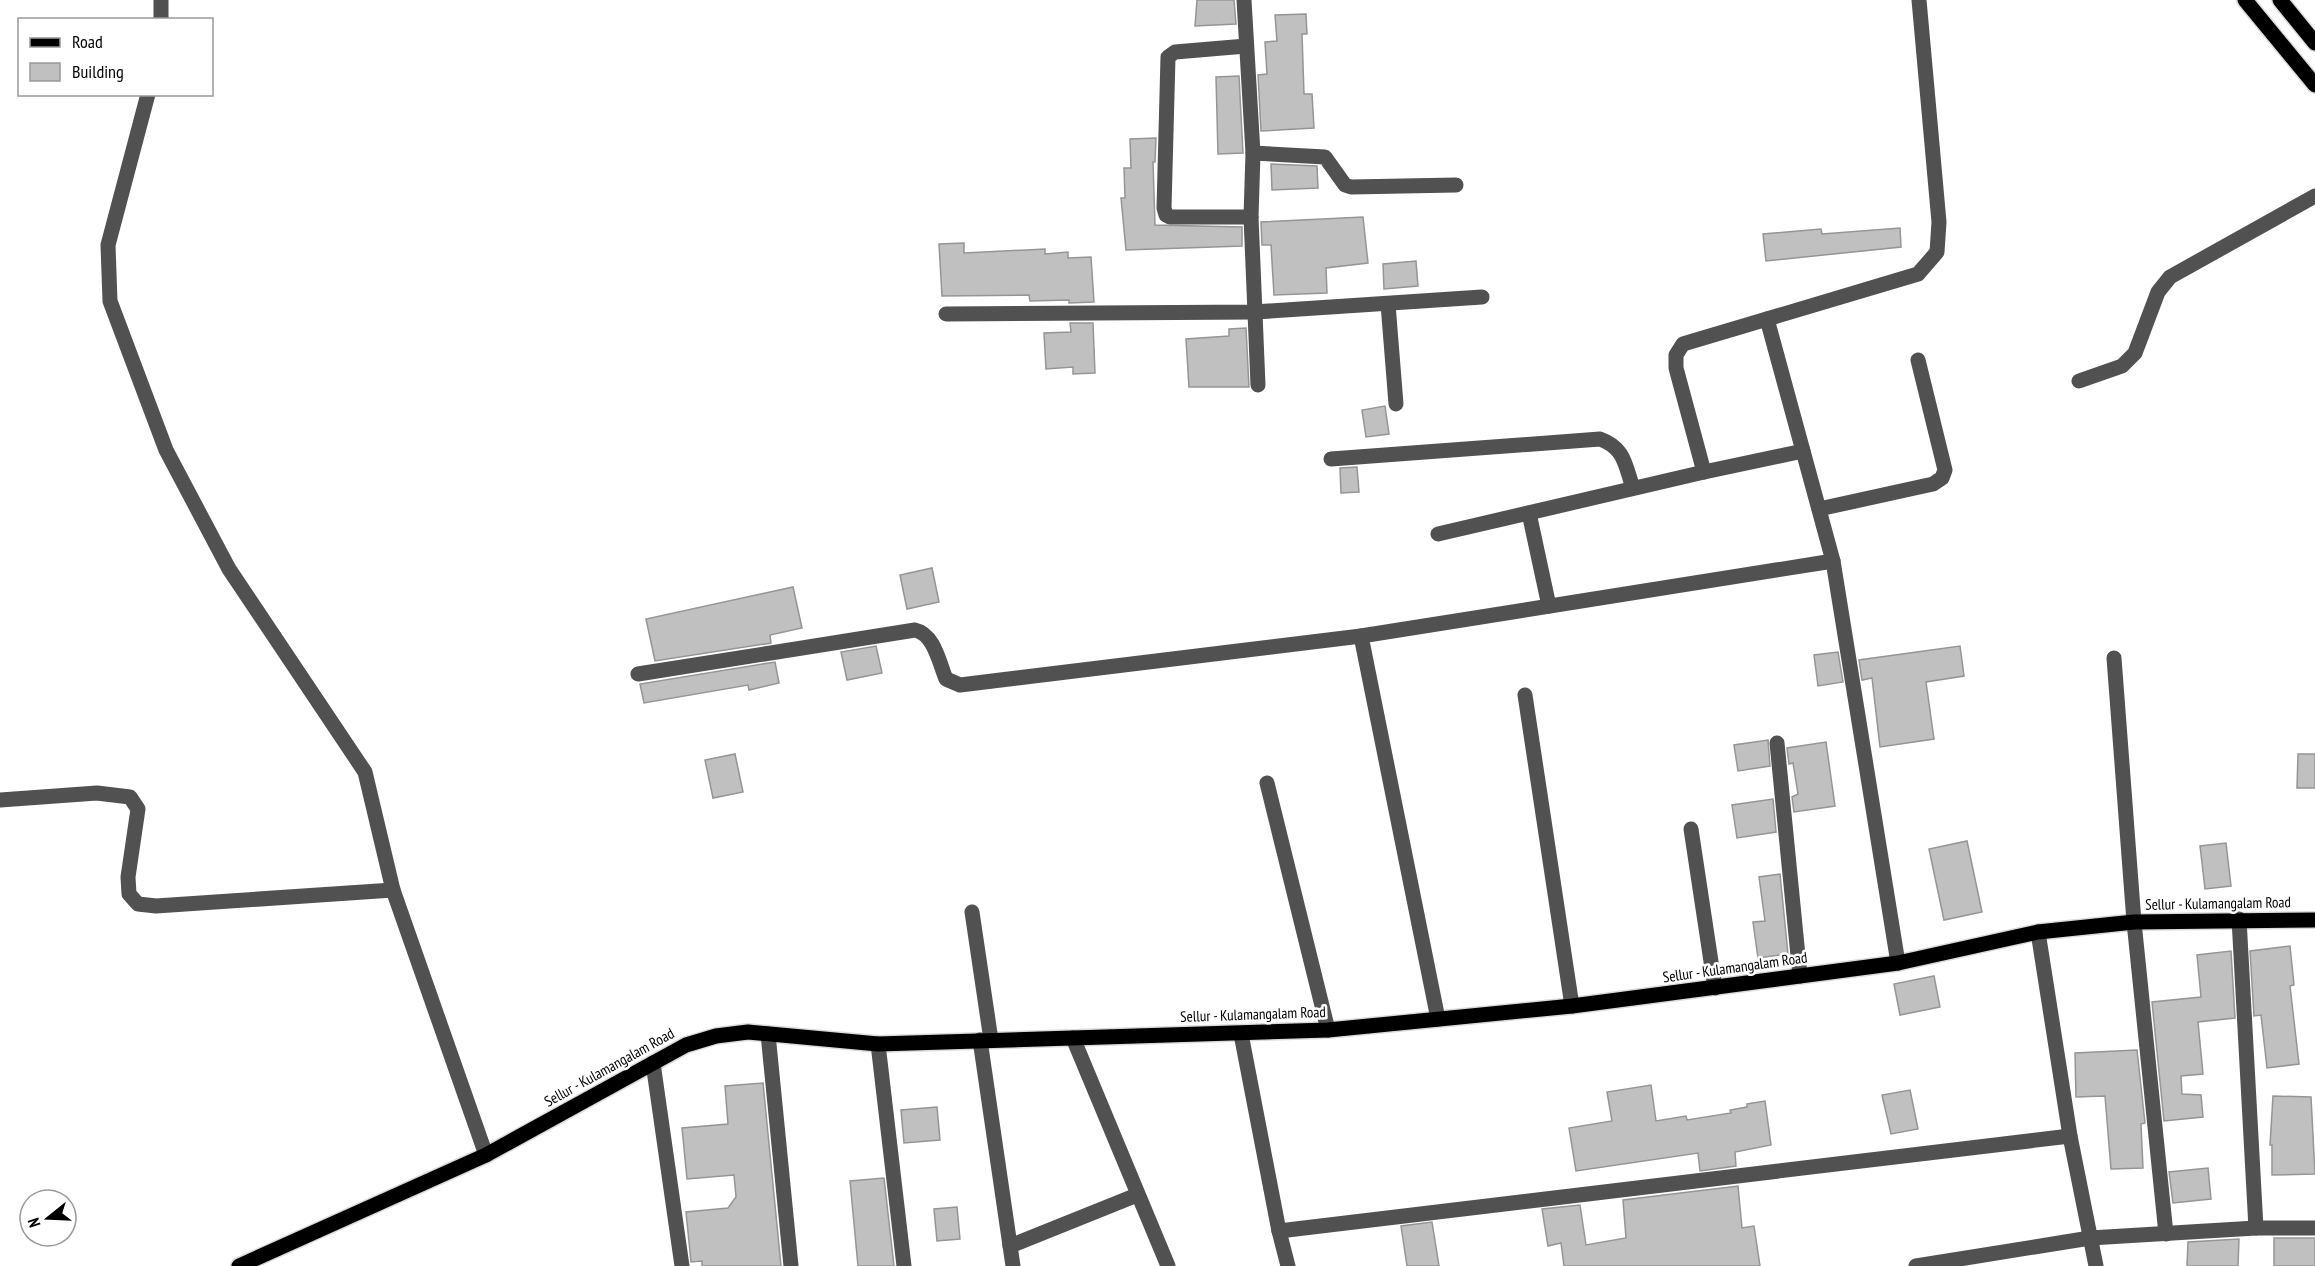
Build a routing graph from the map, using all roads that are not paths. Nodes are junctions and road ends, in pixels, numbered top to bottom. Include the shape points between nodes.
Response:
1 (162, 0) edge
2 (1244, 0) edge
3 (1919, 0) edge
4 (2245, 0) edge
5 (2280, 0) edge
6 (160, 18) edge
7 (2315, 43) edge
8 (1246, 46) junction
9 (2315, 85) edge
10 (147, 96) edge
11 (1253, 153) junction
12 (1456, 185) dead end
13 (2315, 196) edge
14 (1251, 217) junction
15 (1482, 297) dead end
16 (1388, 304) junction
17 (1255, 312) junction
18 (946, 314) dead end
19 (1767, 319) junction
20 (1918, 360) dead end
21 (2079, 381) dead end
22 (1258, 385) dead end
23 (1396, 404) dead end
24 (1803, 451) junction
25 (1331, 459) dead end
26 (1704, 471) junction
27 (1633, 489) junction
28 (1819, 509) junction
29 (1529, 513) junction
30 (1438, 534) dead end
31 (1833, 561) junction
32 (1549, 606) junction
33 (1361, 636) junction
34 (2114, 658) dead end
35 (639, 674) dead end
36 (1525, 695) dead end
37 (1777, 743) dead end
38 (1267, 783) dead end
39 (0, 800) edge
40 (1691, 829) dead end
41 (393, 890) junction
42 (972, 912) dead end
43 (2239, 919) junction
44 (2315, 920) edge
45 (2134, 922) junction
46 (2038, 932) junction
47 (1898, 963) junction
48 (1800, 976) junction
49 (1715, 988) junction
50 (1572, 1006) junction
51 (1438, 1019) junction
52 (1328, 1030) junction
53 (768, 1034) junction
54 (1241, 1034) junction
55 (1073, 1038) junction
56 (986, 1040) junction
57 (878, 1044) junction
58 (653, 1063) junction
59 (2070, 1136) junction
60 (486, 1155) junction
61 (1137, 1195) junction
62 (2256, 1228) junction
63 (2315, 1228) edge
64 (1279, 1231) junction
65 (2166, 1234) junction
66 (2090, 1238) junction
67 (1010, 1246) junction
68 (239, 1266) edge
69 (682, 1266) edge
70 (791, 1266) edge
71 (904, 1266) edge
72 (1012, 1266) edge
73 (1168, 1266) edge
74 (1288, 1266) edge
75 (1916, 1266) edge
76 (2096, 1266) edge

1 - 6 street
2 - 8 street
3 - 19 street via 1939,222 1936,252 1918,274
4 - 9 main road
5 - 7 main road
8 - 11 street
8 - 14 street via 1175,52 1168,57 1164,208 1170,217
10 - 41 street via 108,245 110,301 166,450 229,569 365,772
11 - 12 street via 1325,157 1345,185 1351,187
11 - 14 street
13 - 21 street via 2170,277 2158,292 2135,353 2122,366
14 - 17 street
15 - 16 street
16 - 17 street
16 - 23 street
17 - 18 street
17 - 22 street
19 - 24 street
19 - 26 street via 1683,344 1676,355
20 - 28 street via 1945,470 1942,478 1933,484
24 - 26 street
24 - 28 street
25 - 27 street via 1600,439 1614,444 1622,454
26 - 27 street
27 - 29 street
28 - 31 street
29 - 30 street
29 - 32 street
31 - 32 street
31 - 47 street
32 - 33 street
33 - 35 street via 960,685 946,679 930,638 915,630
33 - 51 street
34 - 45 street
36 - 50 street
37 - 48 street
38 - 52 street
39 - 41 street via 97,793 130,797 138,809 129,894 138,904
40 - 49 street
41 - 60 street
42 - 56 street
43 - 44 main road, Sellur - Kulamangalam Road
43 - 45 main road, Sellur - Kulamangalam Road
43 - 62 street
45 - 46 main road, Sellur - Kulamangalam Road
45 - 65 street
46 - 47 main road, Sellur - Kulamangalam Road
46 - 59 street
47 - 48 main road, Sellur - Kulamangalam Road
48 - 49 main road, Sellur - Kulamangalam Road
49 - 50 main road, Sellur - Kulamangalam Road
50 - 51 main road, Sellur - Kulamangalam Road
51 - 52 main road, Sellur - Kulamangalam Road
52 - 54 main road, Sellur - Kulamangalam Road
53 - 57 main road, Sellur - Kulamangalam Road
53 - 58 main road, Sellur - Kulamangalam Road via 716,1036 686,1045
53 - 70 street
54 - 55 main road, Sellur - Kulamangalam Road
54 - 64 street
55 - 56 main road, Sellur - Kulamangalam Road
55 - 61 street
56 - 57 main road, Sellur - Kulamangalam Road
56 - 67 street
57 - 71 street
58 - 60 main road, Sellur - Kulamangalam Road
58 - 69 street
59 - 64 street
59 - 66 street
60 - 68 main road, Sellur - Kulamangalam Road
61 - 67 street
61 - 73 street
62 - 63 street
62 - 65 street
64 - 74 street
65 - 66 street
66 - 75 street
66 - 76 street
67 - 72 street

